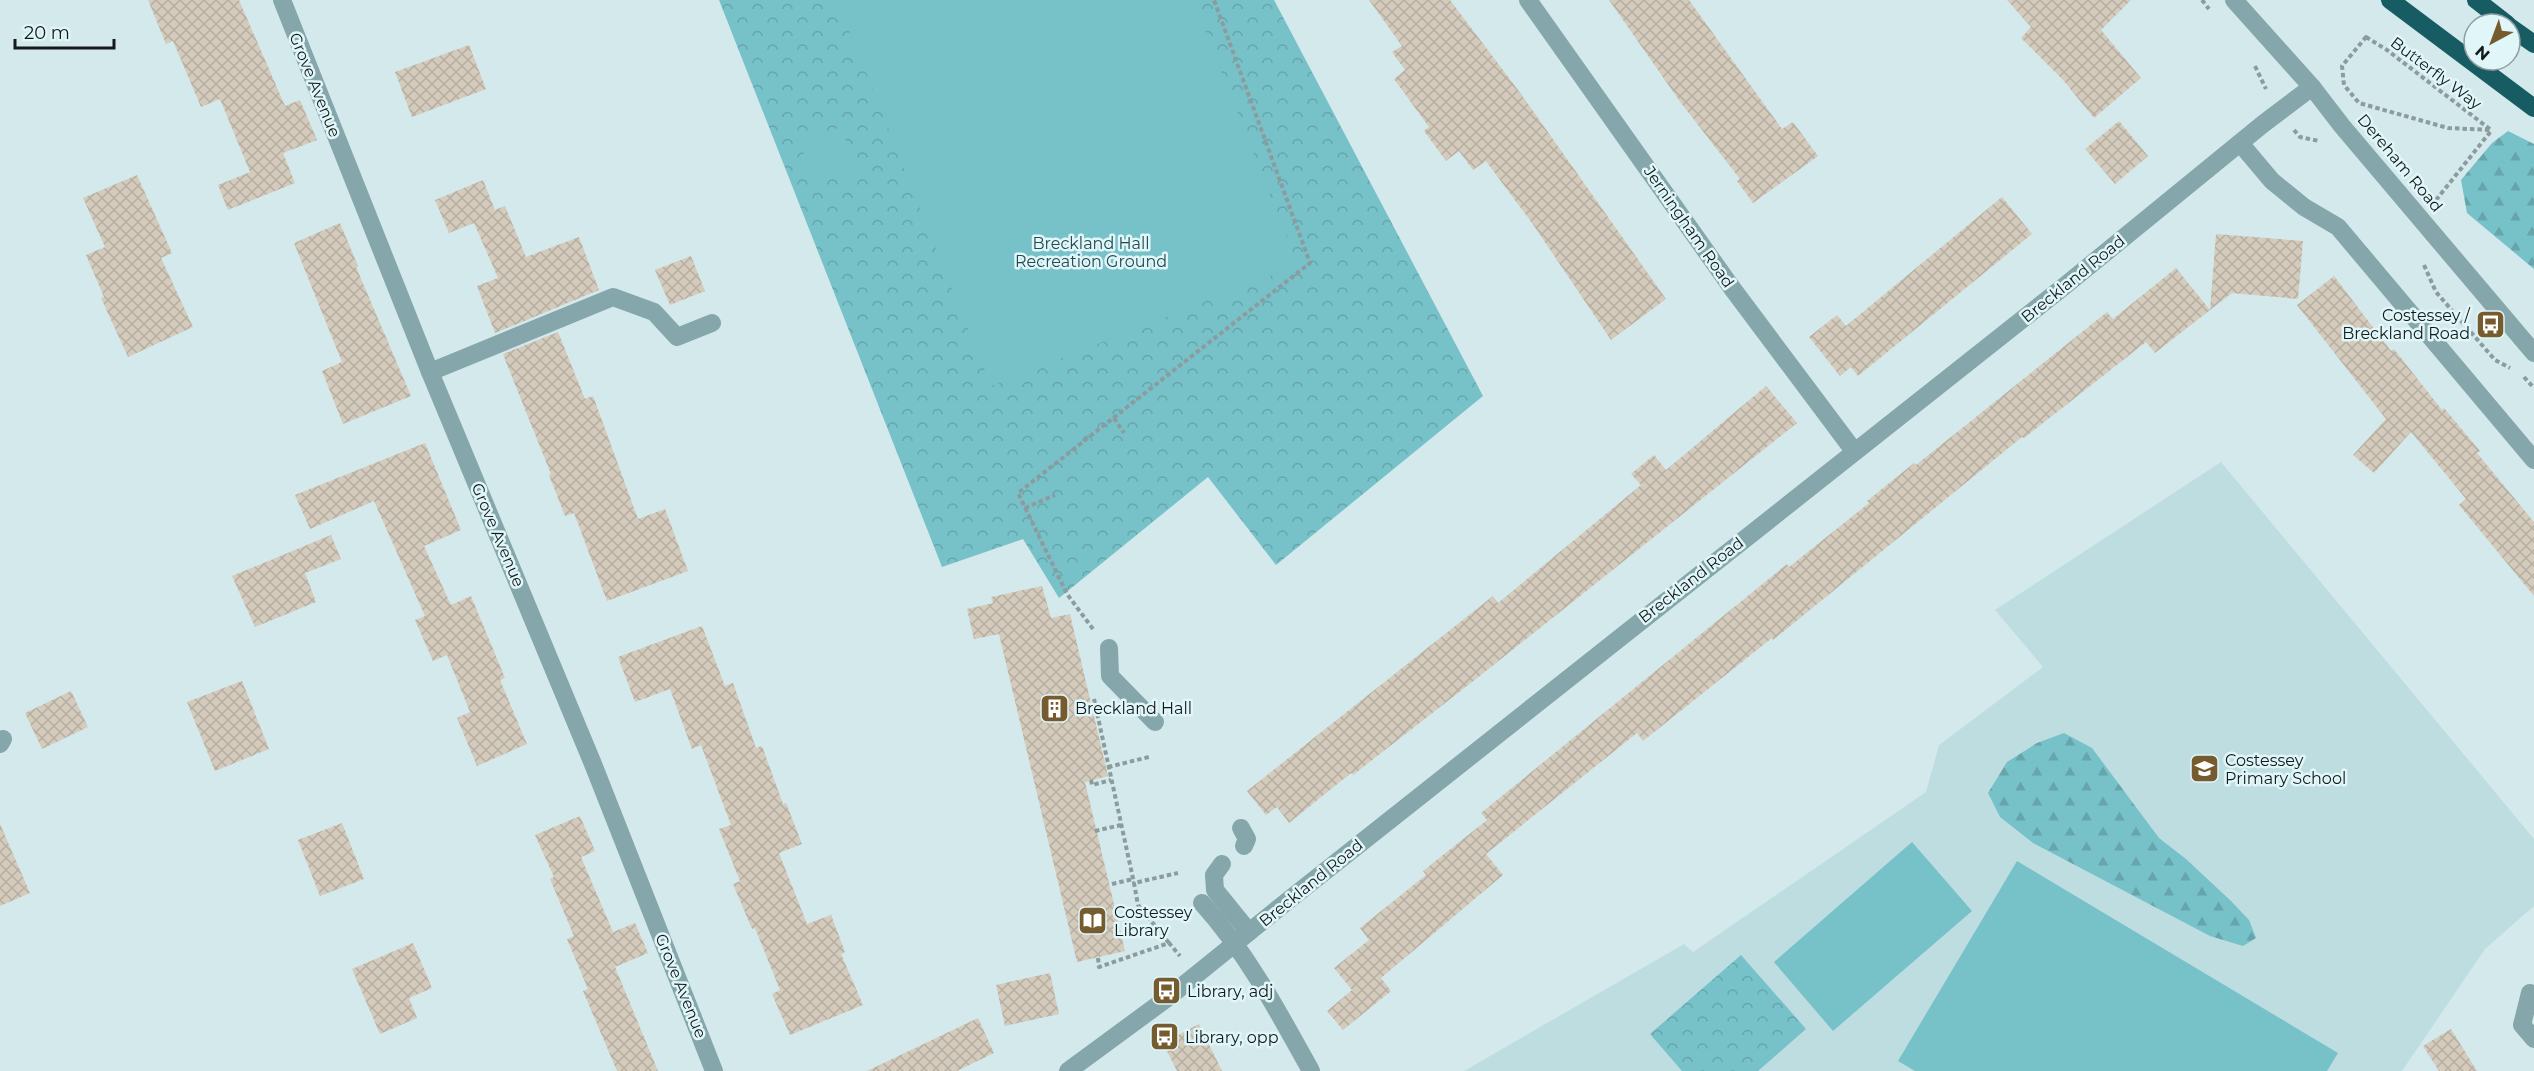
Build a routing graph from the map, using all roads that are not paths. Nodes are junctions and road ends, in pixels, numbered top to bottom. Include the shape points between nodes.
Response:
1 (282, 0) edge
2 (1528, 0) edge
3 (2234, 0) edge
4 (2390, 0) edge
5 (2476, 0) edge
6 (2491, 12) edge
7 (2312, 87) junction
8 (2534, 108) edge
9 (2240, 143) junction
10 (712, 323) dead end
11 (2534, 353) edge
12 (430, 372) junction
13 (1854, 451) junction
14 (2534, 460) edge
15 (1109, 648) road end
16 (1155, 722) dead end
17 (1241, 828) dead end
18 (1244, 846) dead end
19 (1222, 864) dead end
20 (1202, 903) dead end
21 (1249, 932) junction
22 (1233, 944) junction
23 (2530, 993) dead end
24 (2534, 1039) edge
25 (714, 1071) edge
26 (1068, 1071) edge
27 (1311, 1071) edge

1 - 12 street, Grove Avenue
2 - 13 street, Jerningham Road via 1732,288
3 - 7 street, Dereham Road
4 - 8 highway
5 - 6 highway
7 - 9 street, Breckland Road
7 - 11 street, Dereham Road
9 - 13 street, Breckland Road
9 - 14 street via 2272,181 2304,207 2338,227
10 - 12 street via 677,337 654,312 613,297
12 - 25 street, Grove Avenue via 593,764
13 - 21 street, Breckland Road
15 - 16 street via 1110,676
17 - 18 street via 1246,839
19 - 21 street via 1214,875 1215,890
20 - 22 street
21 - 22 street, Breckland Road
22 - 26 street, Breckland Road
22 - 27 street via 1280,1013
23 - 24 street via 2522,1025

